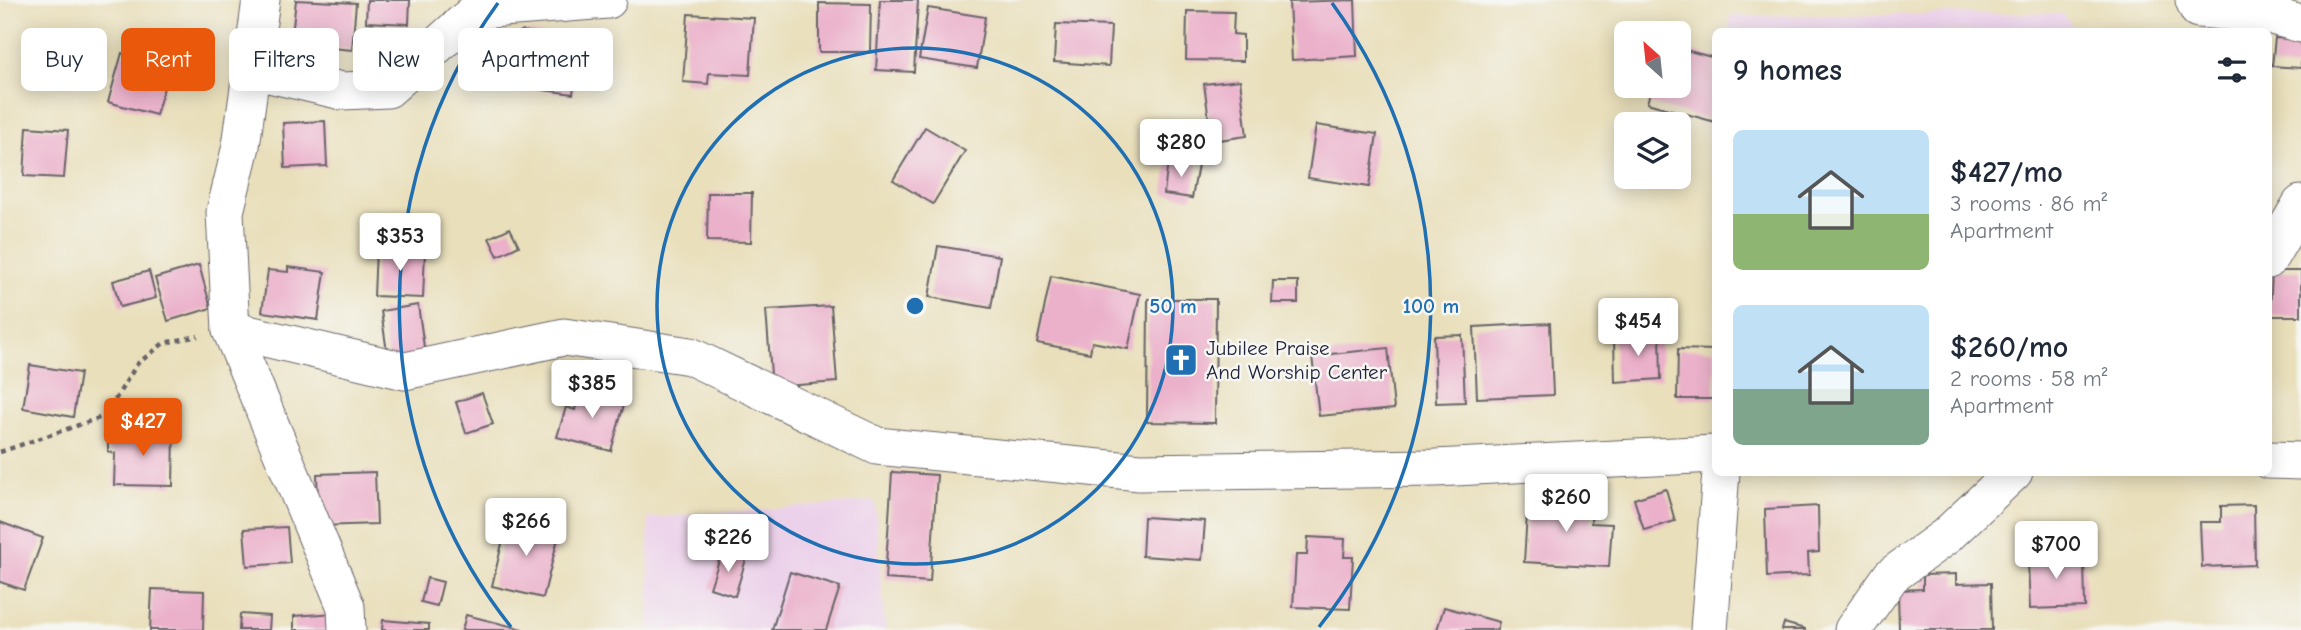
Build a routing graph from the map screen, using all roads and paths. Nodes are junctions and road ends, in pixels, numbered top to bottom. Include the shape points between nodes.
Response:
1 (261, 0) edge
2 (608, 0) edge
3 (2194, 0) edge
4 (2301, 24) edge
5 (257, 28) edge
6 (339, 90) edge
7 (249, 91) edge
8 (2301, 204) edge
9 (2272, 253) edge
10 (231, 330) junction
11 (0, 452) edge
12 (1712, 454) edge
13 (2272, 460) edge
14 (2301, 461) edge
15 (1721, 476) edge
16 (2010, 476) edge
17 (347, 630) edge
18 (1709, 630) edge
19 (1853, 630) edge

1 - 5 street
2 - 6 street via 477,10 388,89
3 - 4 street via 2198,9 2264,14
7 - 10 street via 225,212
8 - 9 street
10 - 11 path via 164,343 137,364 105,416
10 - 12 street via 405,370 564,337 691,356 877,446 1140,472 1435,468
10 - 17 street via 346,607
13 - 14 street
15 - 18 street
16 - 19 street via 1946,536 1891,576

